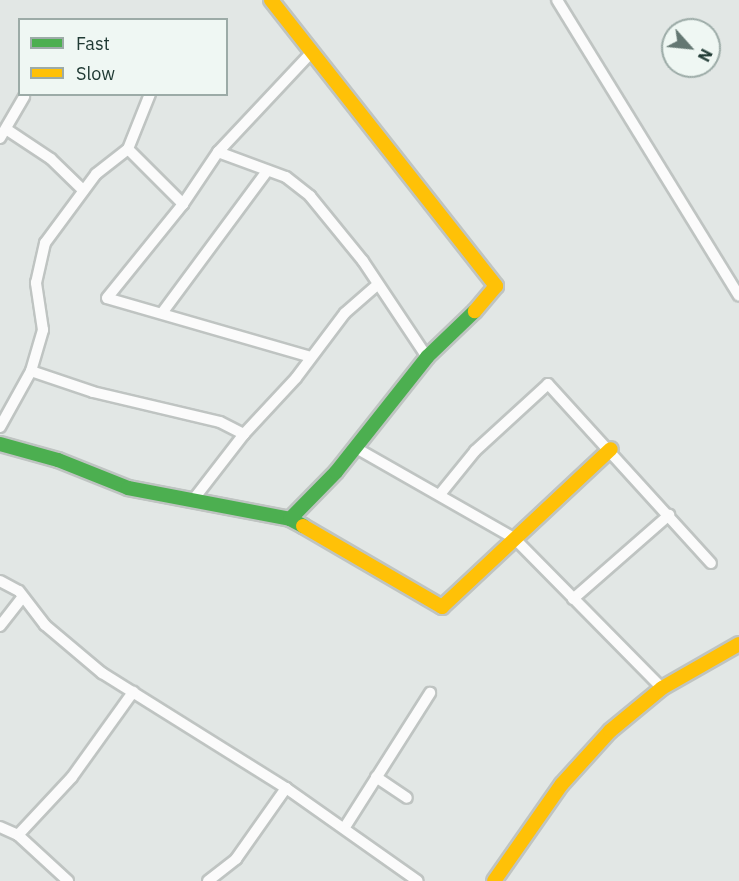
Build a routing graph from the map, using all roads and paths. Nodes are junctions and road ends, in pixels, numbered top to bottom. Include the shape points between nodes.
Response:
1 (271, 0) edge
2 (557, 0) edge
3 (312, 52) junction
4 (149, 96) edge
5 (24, 97) dead end
6 (3, 134) edge
7 (128, 149) junction
8 (218, 152) junction
9 (267, 171) junction
10 (83, 190) junction
11 (183, 204) junction
12 (377, 285) junction
13 (739, 296) edge
14 (162, 313) junction
15 (311, 357) junction
16 (427, 357) junction
17 (31, 372) junction
18 (0, 427) edge
19 (244, 434) junction
20 (0, 444) edge
21 (356, 447) junction
22 (611, 449) junction
23 (441, 493) junction
24 (193, 500) junction
25 (669, 516) junction
26 (290, 519) junction
27 (514, 538) junction
28 (711, 563) dead end
29 (0, 581) edge
30 (22, 598) junction
31 (573, 599) junction
32 (0, 626) edge
33 (739, 644) edge
34 (662, 688) junction
35 (133, 692) junction
36 (430, 693) dead end
37 (376, 777) junction
38 (286, 788) junction
39 (407, 798) dead end
40 (0, 827) edge
41 (345, 827) junction
42 (18, 835) junction
43 (68, 881) edge
44 (208, 881) edge
45 (418, 881) edge
46 (494, 881) edge

1 - 3 street
2 - 13 street
3 - 8 street
3 - 16 street via 495,283 493,294
4 - 7 street
5 - 6 street
6 - 10 street via 51,159
7 - 10 street via 96,174
7 - 11 street
8 - 9 street
8 - 11 street
9 - 12 street via 286,177 310,196 363,261
9 - 14 street
10 - 17 street via 45,243 36,283 43,330
11 - 14 street via 107,298
12 - 15 street via 345,313
12 - 16 street
14 - 15 street
15 - 19 street
16 - 21 street
17 - 18 street
17 - 19 street via 93,392 220,422
19 - 24 street
20 - 24 street via 58,460 128,488
21 - 23 street
21 - 26 street
22 - 23 street via 556,389 545,384 475,451
22 - 25 street
22 - 27 street
23 - 27 street
24 - 26 street
25 - 28 street
25 - 31 street
26 - 27 street via 442,607
27 - 31 street
29 - 30 street via 19,591
30 - 32 street
30 - 35 street via 70,648
31 - 34 street
33 - 34 street
34 - 46 street via 633,709 582,761
35 - 38 street
35 - 42 street via 72,777
36 - 37 street
37 - 39 street
37 - 41 street
38 - 41 street
38 - 44 street via 236,859
40 - 42 street
41 - 45 street
42 - 43 street

